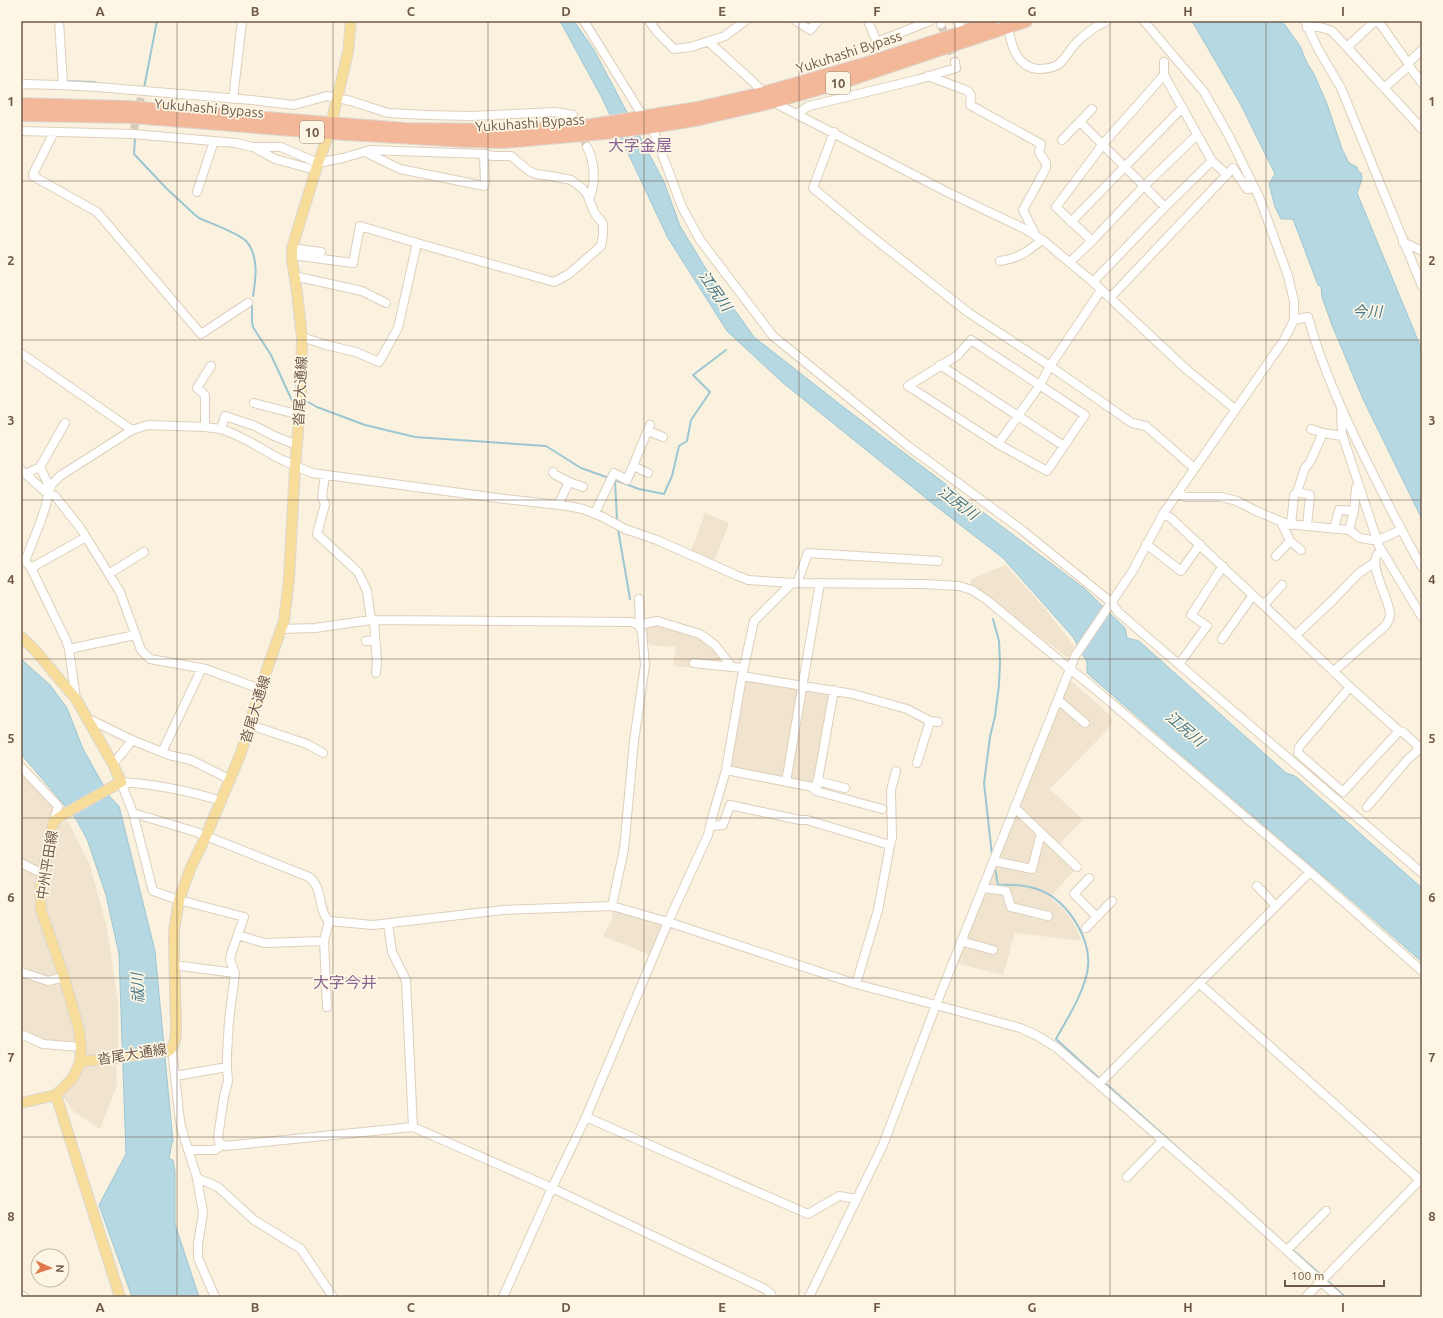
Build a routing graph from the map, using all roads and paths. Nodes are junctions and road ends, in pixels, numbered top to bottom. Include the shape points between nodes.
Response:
1 (59, 21) edge
2 (242, 21) edge
3 (351, 21) edge
4 (584, 21) edge
5 (649, 21) edge
6 (745, 21) edge
7 (796, 21) edge
8 (818, 21) edge
9 (868, 21) edge
10 (930, 21) edge
11 (990, 21) edge
12 (1026, 21) edge
13 (1107, 21) edge
14 (1144, 21) edge
15 (1376, 21) edge
16 (1306, 24) edge
17 (1324, 24) edge
18 (960, 26) edge
19 (1008, 27) junction
20 (709, 42) junction
21 (1347, 47) junction
22 (1422, 50) edge
23 (955, 62) dead end
24 (1164, 62) dead end
25 (1408, 65) junction
26 (1164, 75) junction
27 (928, 76) junction
28 (1422, 83) edge
29 (63, 85) junction
30 (21, 86) edge
31 (1384, 88) junction
32 (763, 93) junction
33 (337, 98) junction
34 (233, 99) junction
35 (773, 102) junction
36 (21, 104) edge
37 (1182, 108) junction
38 (1092, 109) dead end
39 (796, 114) junction
40 (21, 115) edge
41 (573, 115) dead end
42 (646, 122) junction
43 (1080, 122) junction
44 (330, 128) junction
45 (1422, 128) edge
46 (21, 131) edge
47 (54, 132) junction
48 (834, 132) junction
49 (1197, 135) junction
50 (1062, 140) dead end
51 (214, 141) junction
52 (1103, 144) junction
53 (252, 147) junction
54 (281, 147) junction
55 (588, 147) tunnel mouth
56 (365, 152) junction
57 (484, 154) junction
58 (275, 159) junction
59 (1212, 161) junction
60 (318, 163) junction
61 (1125, 167) junction
62 (308, 168) dead end
63 (1223, 171) dead end
64 (1144, 186) junction
65 (1254, 188) junction
66 (197, 192) dead end
67 (589, 199) junction
68 (1165, 207) junction
69 (1071, 222) junction
70 (1039, 238) junction
71 (1092, 242) junction
72 (1403, 242) junction
73 (417, 243) junction
74 (292, 251) junction
75 (1422, 251) edge
76 (321, 252) dead end
77 (1000, 261) dead end
78 (1070, 262) junction
79 (294, 276) junction
80 (1093, 282) junction
81 (1422, 286) edge
82 (1101, 290) junction
83 (1110, 298) junction
84 (248, 303) dead end
85 (386, 303) dead end
86 (1294, 320) junction
87 (302, 337) junction
88 (21, 353) edge
89 (940, 365) junction
90 (211, 366) dead end
91 (1050, 366) junction
92 (1040, 386) junction
93 (254, 403) dead end
94 (1341, 406) junction
95 (1235, 409) junction
96 (300, 415) junction
97 (1018, 416) junction
98 (65, 423) dead end
99 (205, 426) junction
100 (221, 429) junction
101 (1311, 429) dead end
102 (132, 430) junction
103 (1323, 433) junction
104 (1342, 436) junction
105 (663, 437) dead end
106 (297, 444) junction
107 (998, 444) junction
108 (1064, 446) junction
109 (633, 466) junction
110 (40, 467) junction
111 (295, 467) junction
112 (1194, 468) junction
113 (23, 472) edge
114 (553, 472) dead end
115 (648, 473) dead end
116 (325, 475) junction
117 (569, 482) junction
118 (1358, 484) junction
119 (583, 487) dead end
120 (49, 491) junction
121 (1297, 492) junction
122 (1177, 493) junction
123 (558, 505) junction
124 (1354, 511) junction
125 (595, 513) junction
126 (1163, 514) junction
127 (1281, 522) junction
128 (1291, 525) junction
129 (1307, 526) junction
130 (1334, 529) junction
131 (1349, 530) junction
132 (1401, 530) junction
133 (86, 538) junction
134 (1378, 540) junction
135 (1290, 541) junction
136 (1146, 544) junction
137 (1200, 544) junction
138 (1301, 550) dead end
139 (1382, 551) junction
140 (144, 552) dead end
141 (1276, 556) dead end
142 (23, 560) edge
143 (938, 561) dead end
144 (1375, 562) junction
145 (1223, 566) junction
146 (1422, 567) edge
147 (30, 568) junction
148 (110, 573) junction
149 (794, 583) junction
150 (820, 583) junction
151 (1282, 585) dead end
152 (1253, 595) junction
153 (639, 599) dead end
154 (1112, 603) junction
155 (1264, 605) junction
156 (1422, 617) edge
157 (373, 620) junction
158 (640, 626) junction
159 (282, 629) junction
160 (135, 635) junction
161 (1296, 635) junction
162 (21, 637) edge
163 (1222, 639) dead end
164 (375, 640) junction
165 (366, 641) dead end
166 (69, 649) junction
167 (694, 663) dead end
168 (1179, 664) junction
169 (732, 666) junction
170 (202, 668) junction
171 (1070, 669) junction
172 (1334, 671) junction
173 (743, 672) junction
174 (376, 674) dead end
175 (802, 685) junction
176 (1350, 687) junction
177 (260, 689) junction
178 (834, 690) junction
179 (76, 699) junction
180 (1058, 700) junction
181 (87, 718) junction
182 (1085, 723) dead end
183 (250, 725) junction
184 (1399, 731) junction
185 (132, 740) junction
186 (1421, 749) edge
187 (162, 752) junction
188 (323, 753) dead end
189 (917, 763) dead end
190 (113, 764) junction
191 (21, 767) edge
192 (726, 770) junction
193 (896, 771) dead end
194 (231, 780) junction
195 (817, 781) junction
196 (786, 782) junction
197 (120, 783) junction
198 (845, 788) dead end
199 (816, 791) junction
200 (222, 801) junction
201 (1367, 807) dead end
202 (1015, 808) junction
203 (882, 809) dead end
204 (133, 814) junction
205 (54, 821) junction
206 (710, 826) junction
207 (1041, 833) junction
208 (206, 836) junction
209 (890, 845) junction
210 (994, 860) junction
211 (21, 863) edge
212 (1077, 866) dead end
213 (1310, 872) junction
214 (1422, 873) edge
215 (43, 874) junction
216 (1089, 878) dead end
217 (1257, 886) dead end
218 (983, 888) junction
219 (179, 900) junction
220 (1112, 901) dead end
221 (612, 906) junction
222 (1276, 906) junction
223 (1048, 916) dead end
224 (1097, 916) junction
225 (329, 922) junction
226 (668, 922) junction
227 (388, 924) junction
228 (1086, 928) dead end
229 (238, 935) junction
230 (324, 941) junction
231 (961, 941) junction
232 (993, 950) dead end
233 (174, 965) junction
234 (1422, 971) edge
235 (21, 972) edge
236 (235, 973) junction
237 (64, 977) junction
238 (1199, 983) junction
239 (856, 984) junction
240 (936, 1005) junction
241 (327, 1007) dead end
242 (21, 1034) edge
243 (81, 1047) junction
244 (171, 1050) junction
245 (80, 1062) junction
246 (228, 1067) junction
247 (175, 1076) junction
248 (1098, 1084) junction
249 (56, 1095) junction
250 (21, 1104) edge
251 (586, 1117) junction
252 (413, 1127) junction
253 (1163, 1140) junction
254 (222, 1145) junction
255 (188, 1150) junction
256 (1127, 1177) dead end
257 (197, 1178) junction
258 (1421, 1179) edge
259 (552, 1188) junction
260 (857, 1199) junction
261 (1326, 1211) dead end
262 (1287, 1250) junction
263 (1321, 1282) junction
264 (21, 1295) edge
265 (507, 1296) edge
266 (24, 1297) edge
267 (120, 1297) edge
268 (215, 1297) edge
269 (334, 1297) edge
270 (772, 1297) edge
271 (809, 1297) edge
272 (1306, 1297) edge
273 (1338, 1297) edge

1 - 29 street
2 - 34 street
3 - 33 main road, 沓尾大通線 via 348,52
4 - 42 street
5 - 20 street via 674,49
6 - 20 street via 725,36
7 - 8 street via 810,30
9 - 10 street via 877,42
11 - 18 highway, Yukuhashi Bypass / 10
12 - 19 highway, Yukuhashi Bypass / 10
13 - 19 street via 1076,43 1058,65 1042,69 1025,64 1019,58
14 - 65 street via 1204,92
15 - 21 street
15 - 25 street
16 - 17 street
16 - 72 street via 1341,88
17 - 21 street
18 - 32 highway, Yukuhashi Bypass / 10 via 867,63
19 - 35 highway, Yukuhashi Bypass / 10 via 840,83
20 - 32 street
21 - 31 street
22 - 25 street
23 - 27 street via 956,68
24 - 26 street
25 - 28 street
25 - 31 street
26 - 37 street
26 - 52 street
27 - 39 street via 808,106
27 - 70 street via 968,91 971,95 970,105 1041,144 1039,152 1046,163 1046,168 1023,210
29 - 30 street
29 - 34 street via 140,94
31 - 45 street
32 - 35 street
32 - 42 highway, Yukuhashi Bypass / 10
33 - 34 street via 327,96 294,105
33 - 41 street via 388,113 472,116 555,112
33 - 44 main road, 沓尾大通線
35 - 39 street
35 - 42 highway, Yukuhashi Bypass / 10 via 700,119
36 - 44 highway, Yukuhashi Bypass / 10 via 128,107
37 - 49 street
37 - 61 street
38 - 43 street
39 - 48 street
40 - 44 highway, Yukuhashi Bypass / 10 via 132,117
42 - 44 highway, Yukuhashi Bypass / 10 via 504,142 416,139
42 - 154 street via 682,207 700,240 773,336 908,446 1022,530
43 - 50 street
43 - 52 street
44 - 60 main road, 沓尾大通線
46 - 47 street
47 - 51 street via 133,132
47 - 84 street via 33,176 97,212 201,334
48 - 70 street
48 - 91 street via 813,188 969,313
49 - 59 street
49 - 64 street
51 - 53 street
51 - 66 street
52 - 61 street
52 - 69 street via 1056,207
53 - 54 street
53 - 58 street
54 - 58 street
54 - 60 street
55 - 67 street via 594,171
56 - 57 street via 370,150
56 - 57 street via 400,169 484,186
56 - 60 street
57 - 67 street via 511,156 528,171 571,180 582,188
58 - 62 street
59 - 63 street
59 - 68 street
60 - 74 main road, 沓尾大通線
61 - 64 street
61 - 69 street
64 - 68 street
64 - 71 street
65 - 83 street via 1247,189 1233,168
65 - 86 street via 1288,276 1294,301
67 - 73 street via 602,224 601,246 569,274 554,282
68 - 80 street
69 - 71 street
70 - 77 street via 1027,252 1013,259
70 - 78 street
71 - 78 street
72 - 75 street
72 - 81 street
73 - 74 street via 360,226 353,263
73 - 87 street via 398,328 379,362 356,352
74 - 76 street
74 - 79 main road, 沓尾大通線
78 - 80 street
79 - 85 street via 362,291
79 - 87 main road, 沓尾大通線
80 - 82 street
82 - 83 street
82 - 91 street
83 - 95 street via 1186,369
86 - 94 street via 1308,316 1316,344
86 - 95 street via 1284,340
87 - 96 main road, 沓尾大通線
88 - 102 street
89 - 92 street via 958,355 971,340
89 - 97 street
89 - 107 street via 908,386
90 - 99 street via 197,388 205,395
91 - 92 street
91 - 112 street via 1132,423 1146,426
92 - 97 street
92 - 108 street via 1085,415
93 - 96 street
94 - 104 street
94 - 132 street
95 - 112 street
96 - 106 main road, 沓尾大通線
97 - 107 street
97 - 108 street
98 - 110 street
99 - 100 street
99 - 102 street via 148,425
100 - 106 street via 225,416
100 - 111 street
101 - 103 street
102 - 120 street via 60,476
103 - 104 street
103 - 121 street via 1305,468
104 - 118 street
105 - 109 street via 649,428
106 - 111 main road, 沓尾大通線
107 - 108 street via 1047,471
109 - 115 street
109 - 125 street via 627,480 614,473
110 - 113 street
110 - 120 street
111 - 116 street
111 - 159 main road, 沓尾大通線 via 289,578
112 - 122 street
113 - 120 street
114 - 117 street
116 - 123 street
116 - 157 street via 322,497 324,504 317,534 358,572 367,592
117 - 119 street
117 - 123 street
118 - 124 street
118 - 134 street
120 - 133 street
120 - 142 street via 40,523
121 - 128 street via 1294,495
121 - 129 street via 1310,495
122 - 126 street
122 - 127 street via 1186,497 1221,497 1237,501
123 - 125 street
124 - 130 street via 1339,510
124 - 131 street
125 - 149 street via 626,529 748,580
126 - 136 street
126 - 137 street
127 - 128 street
127 - 135 street
128 - 129 street
129 - 130 street
130 - 131 street
131 - 134 street via 1360,538
132 - 134 street
132 - 146 street
133 - 147 street
133 - 148 street
134 - 139 street
135 - 138 street
135 - 141 street
136 - 137 street via 1181,571
136 - 154 street
137 - 145 street
139 - 144 street via 1377,555
139 - 156 street
140 - 148 street
142 - 147 street
143 - 149 street via 808,553
144 - 161 street via 1358,574
144 - 172 street via 1382,591 1390,609 1390,618 1385,626
145 - 152 street
145 - 168 street via 1191,614 1207,626
147 - 166 street via 60,625
148 - 160 street via 120,592
149 - 150 street
149 - 173 street via 754,621
150 - 171 street via 923,584 959,586 972,590
150 - 175 street
151 - 155 street
152 - 155 street
152 - 163 street
153 - 158 street
154 - 168 street via 1118,612
154 - 171 street via 1075,656
155 - 161 street
157 - 158 street via 632,622
157 - 159 street via 315,628
157 - 164 street
158 - 169 street via 657,621 700,634 715,645
158 - 221 street via 645,665 634,741 624,849
159 - 177 main road, 沓尾大通線
160 - 166 street
160 - 170 street via 141,650 150,659
161 - 172 street
162 - 179 main road
164 - 165 street
164 - 174 street
166 - 179 street
167 - 169 street
168 - 214 street
169 - 173 street
170 - 177 street
170 - 187 street
171 - 180 street
171 - 213 street
172 - 176 street
173 - 175 street
173 - 192 street
175 - 178 street
175 - 196 street
176 - 184 street
176 - 184 street via 1299,747 1298,753 1343,792
177 - 183 main road, 沓尾大通線
178 - 189 street via 906,710 934,721
178 - 195 street
179 - 181 main road
180 - 182 street
180 - 202 street
181 - 185 street
181 - 190 main road
183 - 188 street via 307,744
183 - 194 main road, 沓尾大通線
184 - 186 street
185 - 187 street
185 - 190 street
186 - 201 street via 1408,759
187 - 194 street via 191,760
190 - 197 main road
191 - 205 street via 58,806
192 - 196 street
192 - 206 street
193 - 209 street via 891,790
194 - 200 main road, 沓尾大通線
195 - 198 street
195 - 199 street
196 - 199 street via 813,787
197 - 200 street via 144,784 195,793
197 - 204 street
197 - 205 main road, 中州平田線
199 - 203 street
200 - 208 main road, 沓尾大通線
202 - 207 street
202 - 210 street
204 - 208 street
204 - 219 street via 153,891
205 - 215 main road, 中州平田線
206 - 209 street via 723,825 730,805 807,820
206 - 226 street
207 - 210 street via 1032,869
207 - 212 street
208 - 219 main road, 沓尾大通線
208 - 225 street via 313,880 323,914
209 - 239 street via 878,910
210 - 218 street
211 - 215 street
213 - 222 street
213 - 234 street
215 - 237 main road, 中州平田線 via 40,889 41,910
216 - 224 street via 1074,894
217 - 222 street
218 - 223 street via 1006,891 1011,908
218 - 231 street
219 - 229 street via 244,917
219 - 233 main road, 沓尾大通線 via 174,931
220 - 224 street
221 - 226 street
221 - 227 street via 503,910
222 - 238 street
224 - 228 street
225 - 227 street
225 - 230 street
226 - 239 street
226 - 251 street
227 - 252 street via 392,952 406,980
229 - 230 street via 264,943
229 - 236 street via 230,960
230 - 241 street
231 - 232 street
231 - 240 street
233 - 236 street
233 - 244 main road, 沓尾大通線 via 176,1038
235 - 237 street via 48,981
236 - 246 street via 226,1054
237 - 243 main road, 中州平田線 via 79,1030
238 - 248 street
238 - 258 street
239 - 240 street
240 - 248 street via 1020,1028 1036,1035 1058,1048
240 - 260 street via 883,1145
242 - 243 street via 44,1044
243 - 245 main road, 中州平田線
244 - 245 main road, 沓尾大通線
244 - 247 street
245 - 249 main road, 沓尾大通線 via 73,1078
246 - 247 street
246 - 254 street via 228,1081 219,1122 218,1137
247 - 255 street via 179,1113
248 - 253 street
249 - 250 main road
249 - 267 main road
251 - 259 street
251 - 260 street via 808,1214 839,1196
252 - 254 street via 228,1147
252 - 259 street
253 - 256 street
253 - 262 street
254 - 255 street via 215,1150
255 - 257 street
257 - 268 street via 203,1213 198,1258
257 - 269 street via 218,1187 254,1220 301,1249
258 - 263 street
259 - 265 street
259 - 270 street via 765,1289
260 - 271 street
261 - 262 street
262 - 263 street
263 - 272 street
263 - 273 street
264 - 266 street

